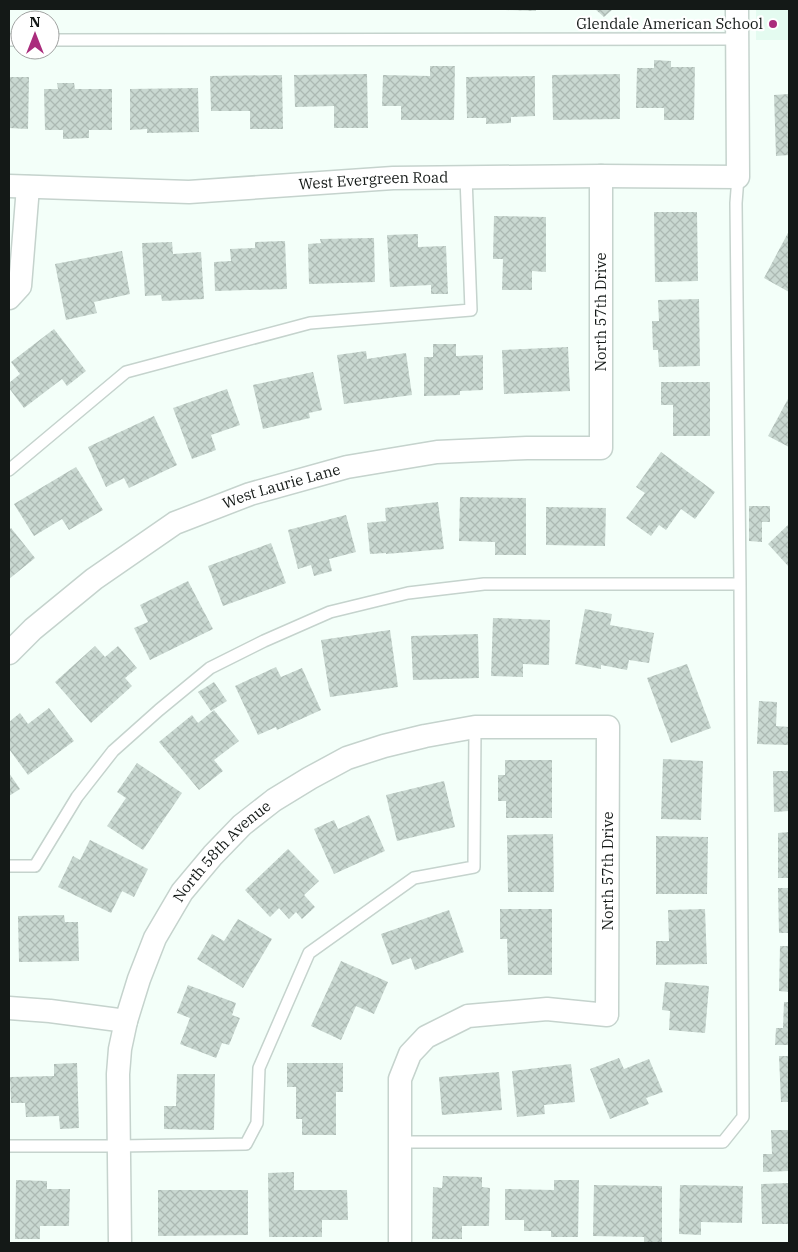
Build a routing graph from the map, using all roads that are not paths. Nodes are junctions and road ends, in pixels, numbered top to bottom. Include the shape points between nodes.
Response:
1 (737, 9) edge
2 (737, 39) junction
3 (60, 40) edge
4 (601, 176) junction
5 (466, 177) junction
6 (738, 177) junction
7 (18, 186) edge
8 (9, 298) edge
9 (601, 448) joint
10 (9, 470) edge
11 (740, 584) junction
12 (9, 653) edge
13 (475, 727) junction
14 (608, 727) joint
15 (9, 866) edge
16 (9, 1008) edge
17 (126, 1021) junction
18 (400, 1142) junction
19 (9, 1146) edge
20 (119, 1146) junction
21 (120, 1243) edge
22 (400, 1243) edge

1 - 2 street
2 - 3 lane
2 - 6 street
4 - 5 street, West Evergreen Road
4 - 6 street, West Evergreen Road
4 - 9 street, North 57th Drive
5 - 7 street, West Evergreen Road via 393,178 189,192
5 - 10 lane via 470,310 310,323 126,372
6 - 11 lane
7 - 8 street via 20,286
9 - 12 street, West Laurie Lane via 437,452 347,467 250,494 175,523 94,579
11 - 15 lane via 484,584 408,593 330,612 210,668 113,750 77,797 35,866
11 - 18 lane via 743,1117 723,1142
13 - 14 street, North 58th Avenue
13 - 17 street, North 58th Avenue via 384,746 348,758 274,800 242,825 182,892 164,922 139,979
13 - 20 lane via 474,868 414,878 309,953 258,1068 257,1124 246,1144
14 - 18 street, North 57th Drive via 607,1014 547,1009 468,1016 426,1037 410,1054 400,1079
16 - 17 street
17 - 20 street, North 58th Avenue via 118,1066
18 - 22 street
19 - 20 lane
20 - 21 street, North 58th Avenue

